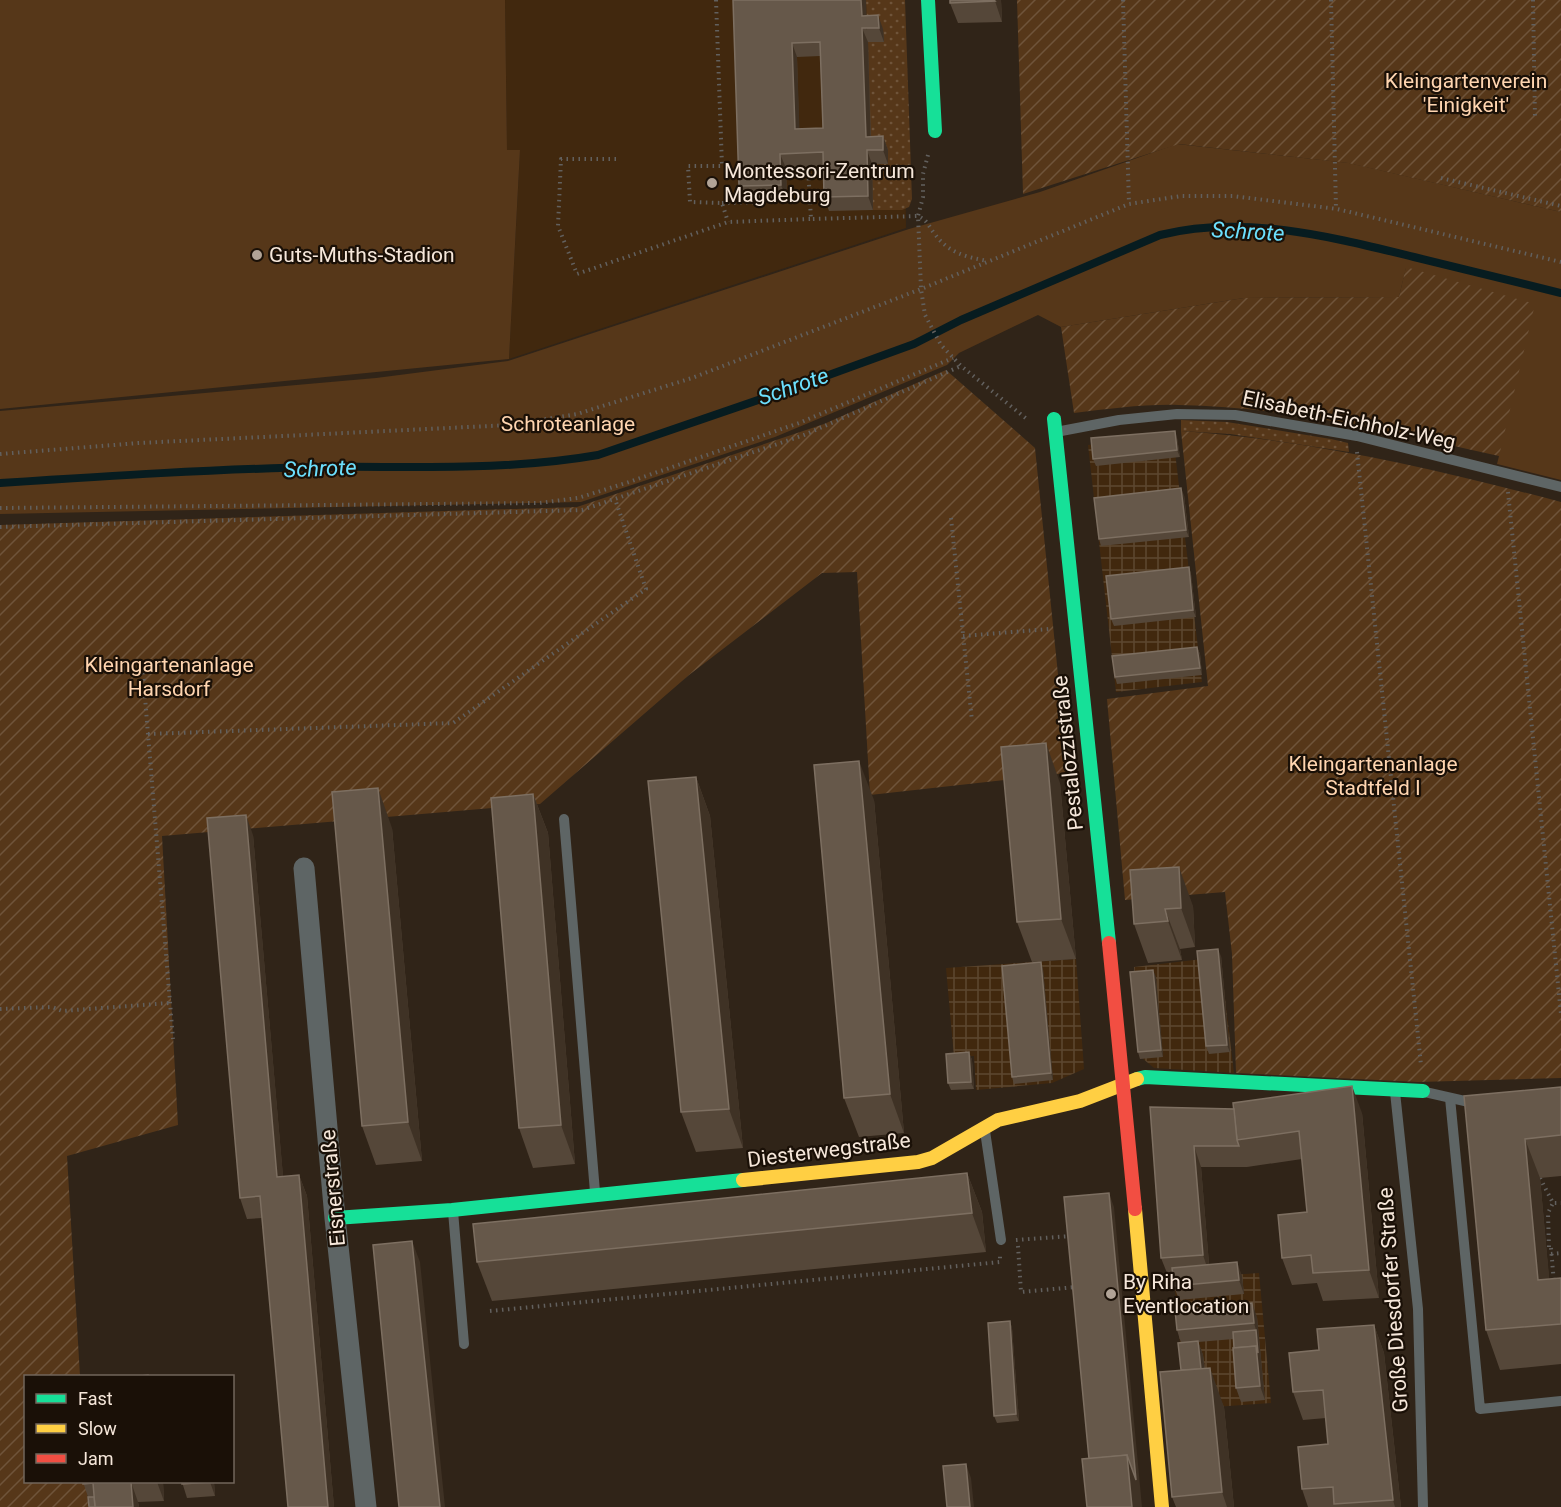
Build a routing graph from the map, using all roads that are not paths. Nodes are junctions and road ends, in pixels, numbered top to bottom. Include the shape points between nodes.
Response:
1 (928, 0) edge
2 (935, 131) road end
3 (1055, 425) joint
4 (1561, 487) edge
5 (564, 819) dead end
6 (304, 868) dead end
7 (1124, 1083) junction
8 (1395, 1091) junction
9 (1424, 1091) joint
10 (1450, 1098) junction
11 (1492, 1100) edge
12 (985, 1126) junction
13 (595, 1196) junction
14 (453, 1210) junction
15 (335, 1218) junction
16 (1001, 1240) road end
17 (464, 1344) dead end
18 (1561, 1401) edge
19 (366, 1507) edge
20 (1162, 1507) edge
21 (1423, 1507) edge

1 - 2 street
3 - 4 lane, Elisabeth-Eichholz-Weg via 1177,414 1246,417 1357,436
3 - 7 street, Pestalozzistraße
5 - 13 lane
6 - 15 street, Eisnerstraße
7 - 8 street via 1154,1077
7 - 12 street, Diesterwegstraße via 1080,1101
7 - 20 street, Pestalozzistraße
8 - 9 street
8 - 21 lane, Große Diesdorfer Straße via 1418,1309
9 - 10 lane
10 - 11 lane via 1469,1102
10 - 18 lane via 1480,1409
12 - 13 street, Diesterwegstraße via 932,1158 918,1162
12 - 16 lane
13 - 14 street, Diesterwegstraße
14 - 15 street, Diesterwegstraße
14 - 17 lane
15 - 19 street, Eisnerstraße

